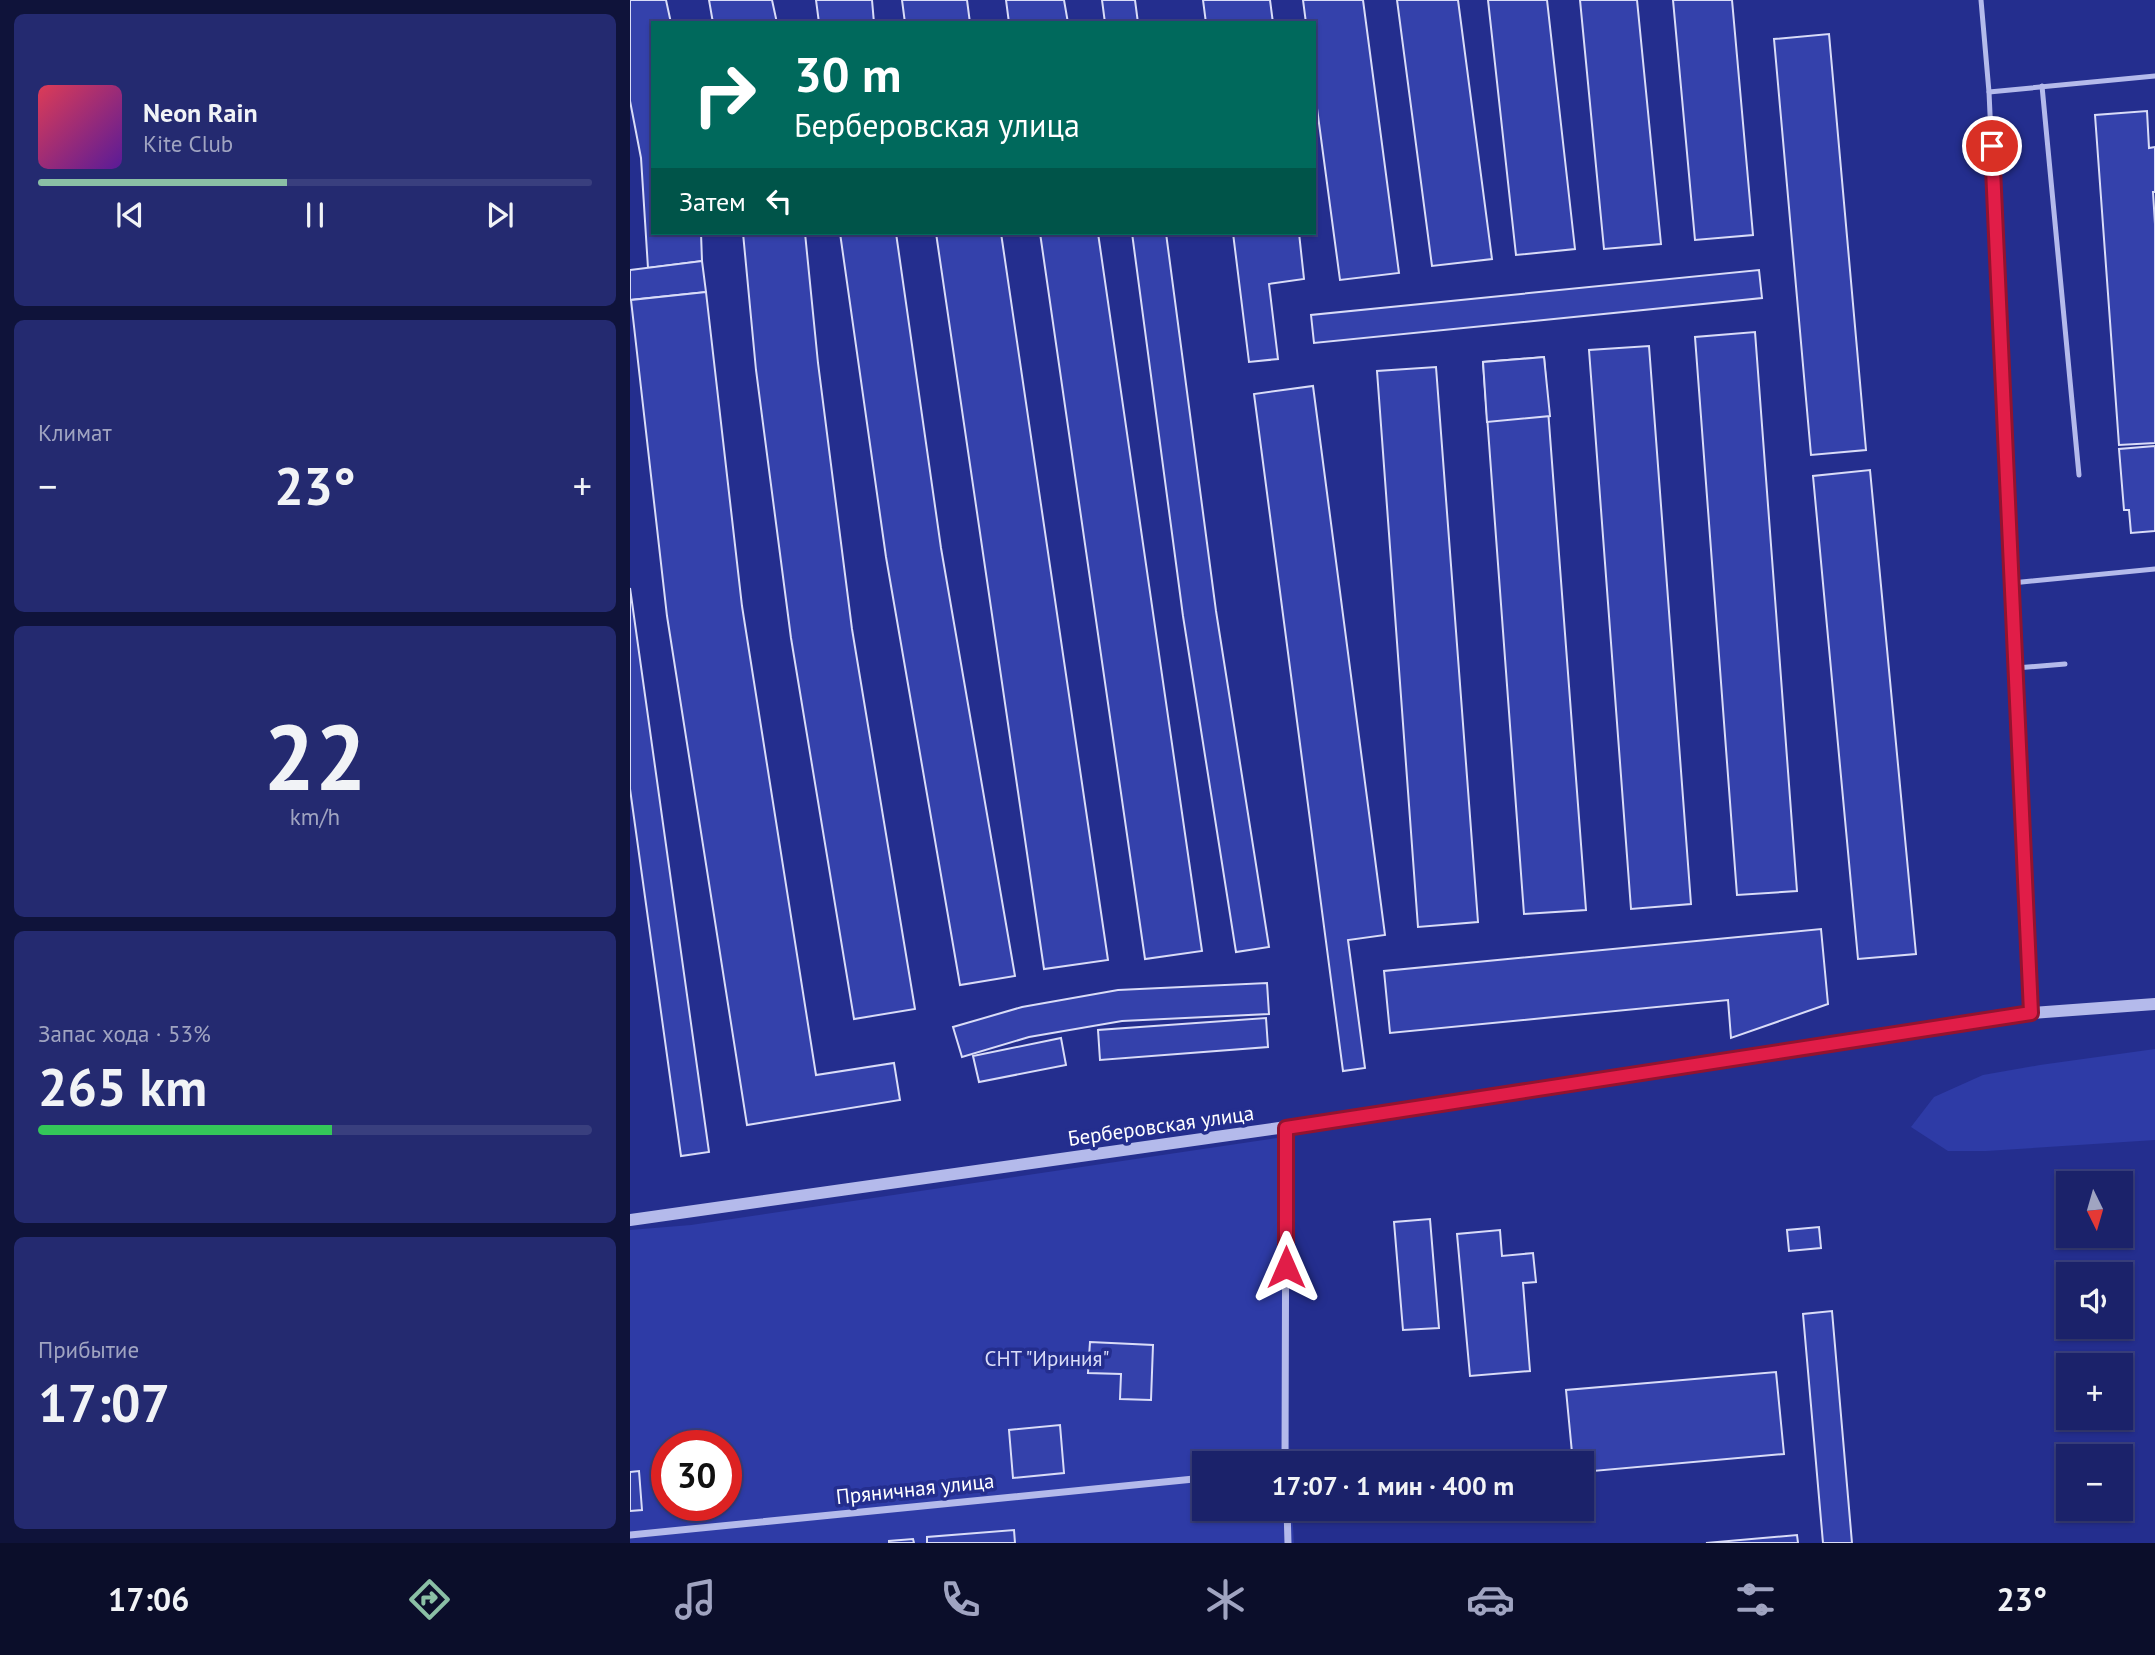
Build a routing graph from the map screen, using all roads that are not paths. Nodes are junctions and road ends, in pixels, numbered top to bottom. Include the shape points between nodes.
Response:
1 (1981, 0) edge
2 (2155, 76) edge
3 (2042, 86) junction
4 (1989, 92) junction
5 (2079, 475) dead end
6 (2155, 569) edge
7 (2011, 583) junction
8 (2065, 663) dead end
9 (2016, 668) junction
10 (2155, 1004) edge
11 (2031, 1013) junction
12 (1286, 1128) junction
13 (630, 1220) edge
14 (1285, 1451) edge
15 (1192, 1479) edge
16 (1287, 1521) edge
17 (630, 1535) edge
18 (1288, 1543) edge

1 - 4 lane
2 - 3 lane
3 - 4 lane
3 - 5 lane
4 - 7 lane
6 - 7 lane
7 - 9 lane
8 - 9 lane
9 - 11 lane
10 - 11 street, Берберовская улица
11 - 12 street, Берберовская улица
12 - 13 street, Берберовская улица
12 - 14 street
15 - 17 street, Пряничная улица
16 - 18 street

